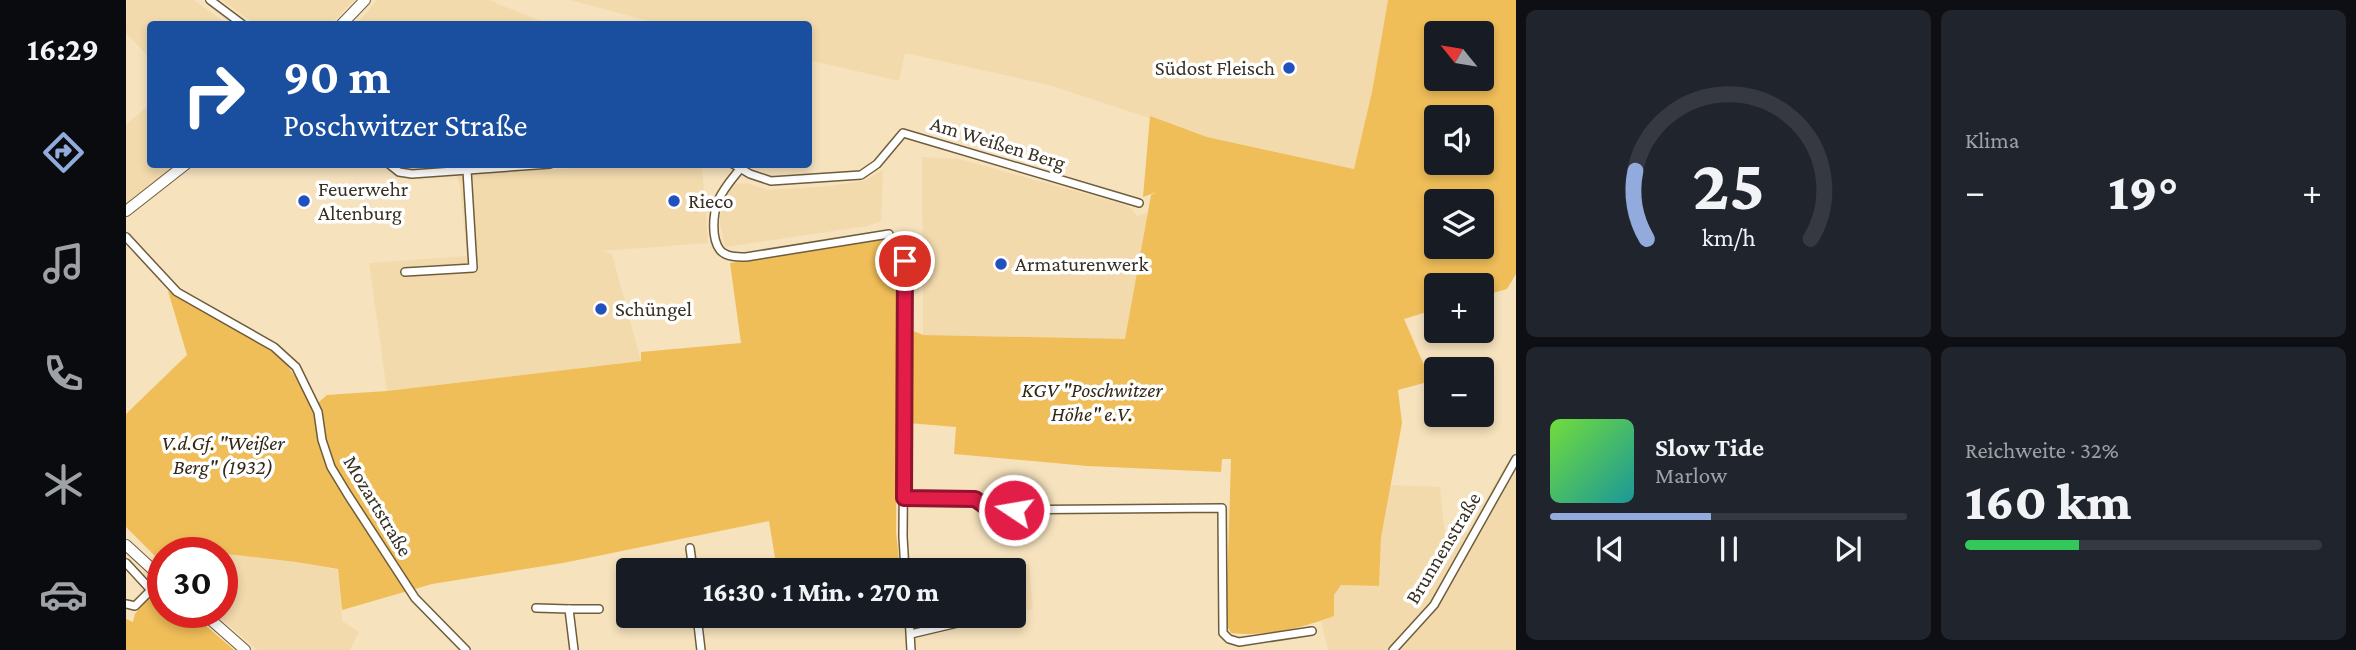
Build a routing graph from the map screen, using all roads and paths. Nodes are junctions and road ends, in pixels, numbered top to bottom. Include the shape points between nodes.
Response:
1 (210, 0) edge
2 (365, 0) edge
3 (238, 21) edge
4 (345, 21) edge
5 (181, 168) edge
6 (394, 168) edge
7 (495, 168) edge
8 (736, 168) edge
9 (738, 168) edge
10 (467, 170) junction
11 (1139, 202) dead end
12 (126, 211) edge
13 (889, 234) dead end
14 (126, 237) edge
15 (905, 261) dead end
16 (405, 272) dead end
17 (1516, 459) edge
18 (904, 498) junction
19 (126, 545) edge
20 (690, 548) dead end
21 (691, 558) edge
22 (905, 558) edge
23 (126, 563) edge
24 (147, 564) edge
25 (126, 604) edge
26 (536, 608) dead end
27 (569, 609) junction
28 (599, 609) dead end
29 (220, 628) edge
30 (698, 628) edge
31 (910, 628) edge
32 (938, 628) edge
33 (1312, 631) dead end
34 (911, 634) junction
35 (245, 650) edge
36 (466, 650) edge
37 (574, 650) edge
38 (701, 650) edge
39 (911, 650) edge
40 (1393, 650) edge

1 - 3 street
2 - 4 street
5 - 12 street
6 - 10 street via 412,174
7 - 10 street
8 - 13 street, Am Weißen Berg via 715,210 714,231 726,254 746,257
9 - 11 street, Am Weißen Berg via 771,181 860,175 877,164 903,133
10 - 16 street via 473,268
14 - 36 street, Mozartstraße via 177,292 274,347 296,368 318,412 331,467 415,598
15 - 18 street
17 - 40 street, Brunnenstraße via 1434,605
18 - 22 street
18 - 33 street via 975,499 991,510 1222,508 1223,633 1239,642
19 - 24 street
20 - 21 street
23 - 25 street via 151,590 135,606
26 - 27 street
27 - 28 street
27 - 37 street
29 - 35 street
30 - 38 street
31 - 34 street
32 - 34 street
34 - 39 street

